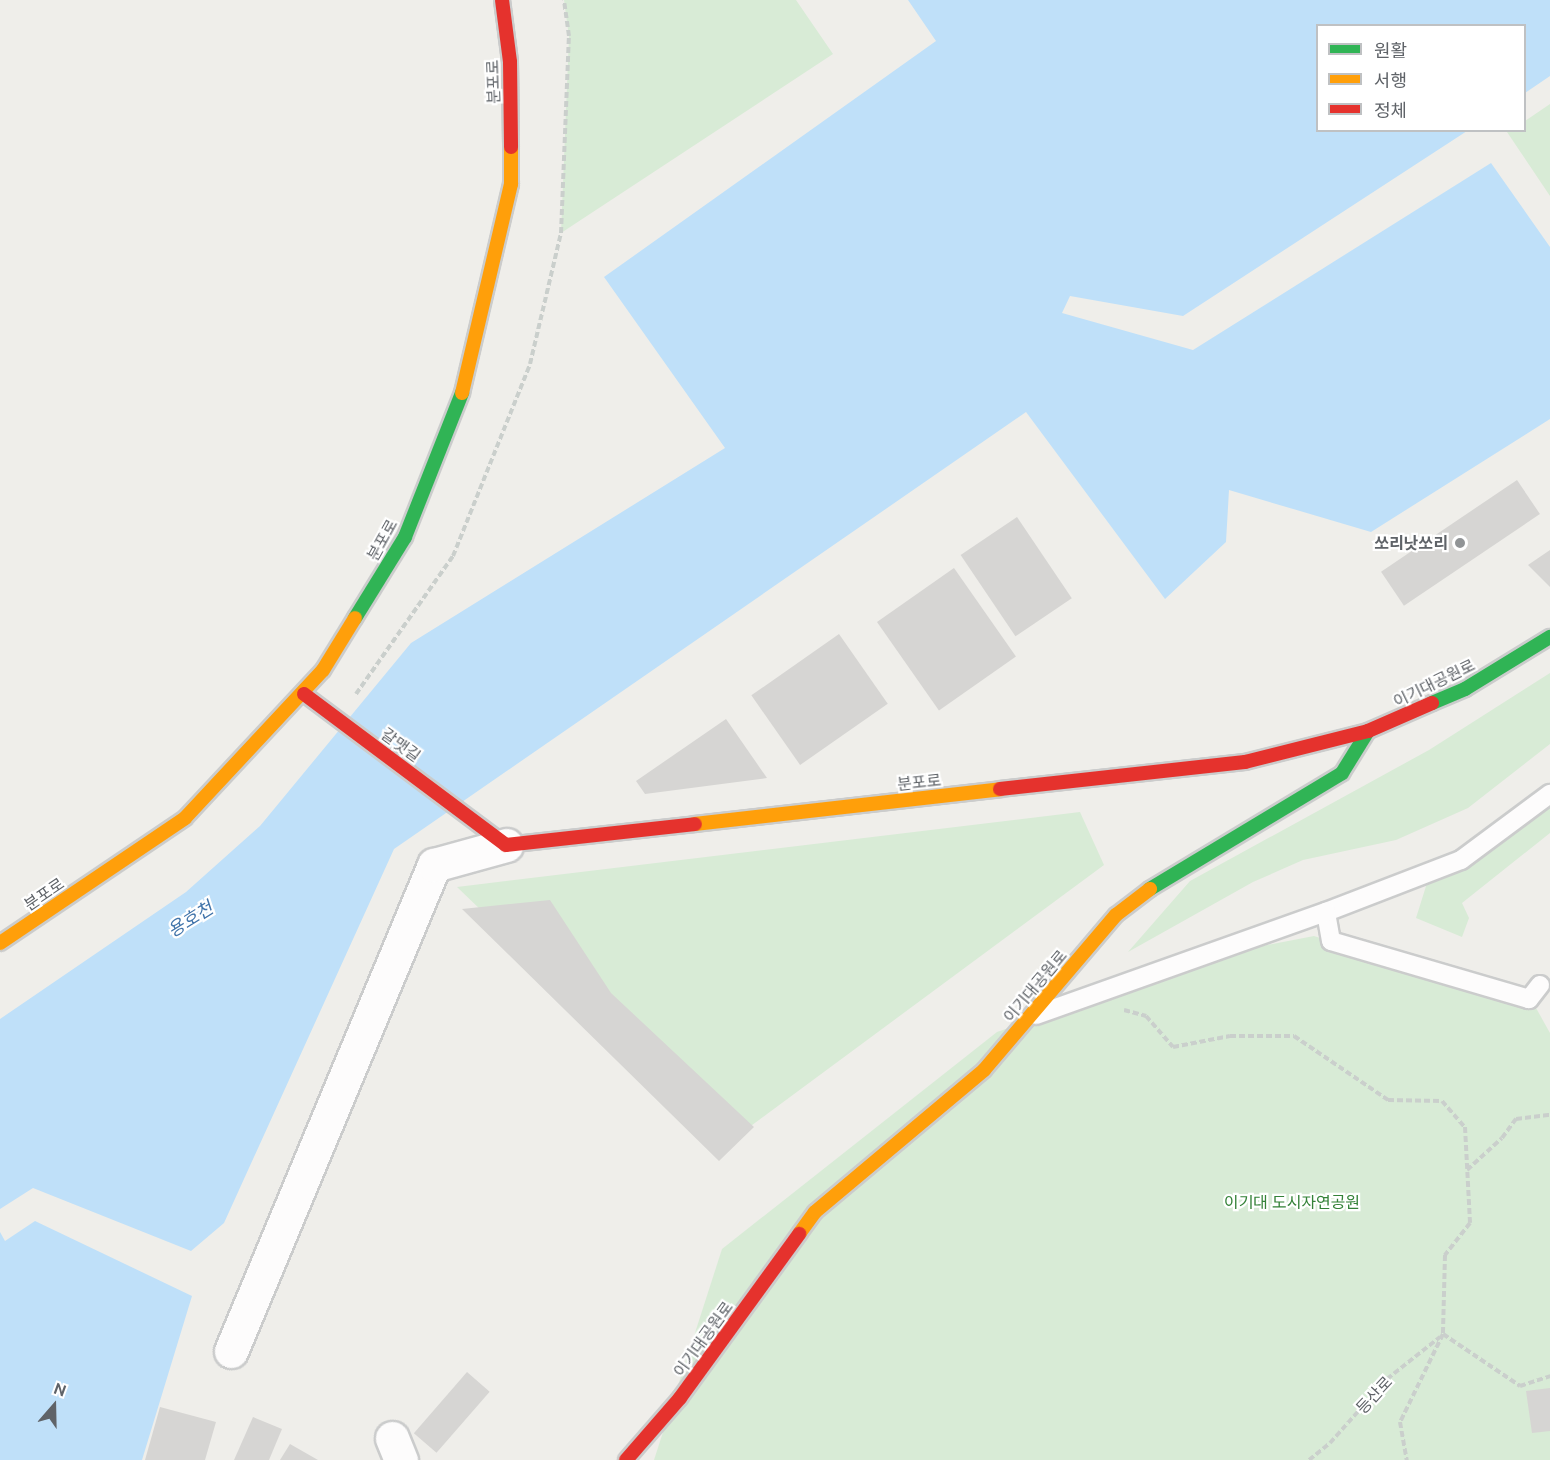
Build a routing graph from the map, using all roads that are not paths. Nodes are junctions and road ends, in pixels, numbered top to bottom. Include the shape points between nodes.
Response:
1 (502, 0) edge
2 (1550, 637) edge
3 (304, 694) junction
4 (1368, 731) junction
5 (1550, 794) edge
6 (506, 845) junction
7 (1326, 912) junction
8 (0, 944) edge
9 (1540, 986) dead end
10 (1032, 1016) junction
11 (231, 1351) dead end
12 (626, 1460) edge

1 - 3 street, 분포로 via 510,62 512,184 469,376 405,537
2 - 4 street, 이기대공원로 via 1465,689
3 - 6 street, 갈맷길
3 - 8 street, 분포로 via 185,818
4 - 6 street, 분포로 via 1245,762
4 - 10 street, 이기대공원로 via 1342,773 1172,871 1116,915
5 - 7 lane via 1461,860
6 - 11 street via 434,865
7 - 9 lane via 1331,941 1529,999
7 - 10 lane
10 - 12 street, 이기대공원로 via 984,1070 815,1212 680,1398

